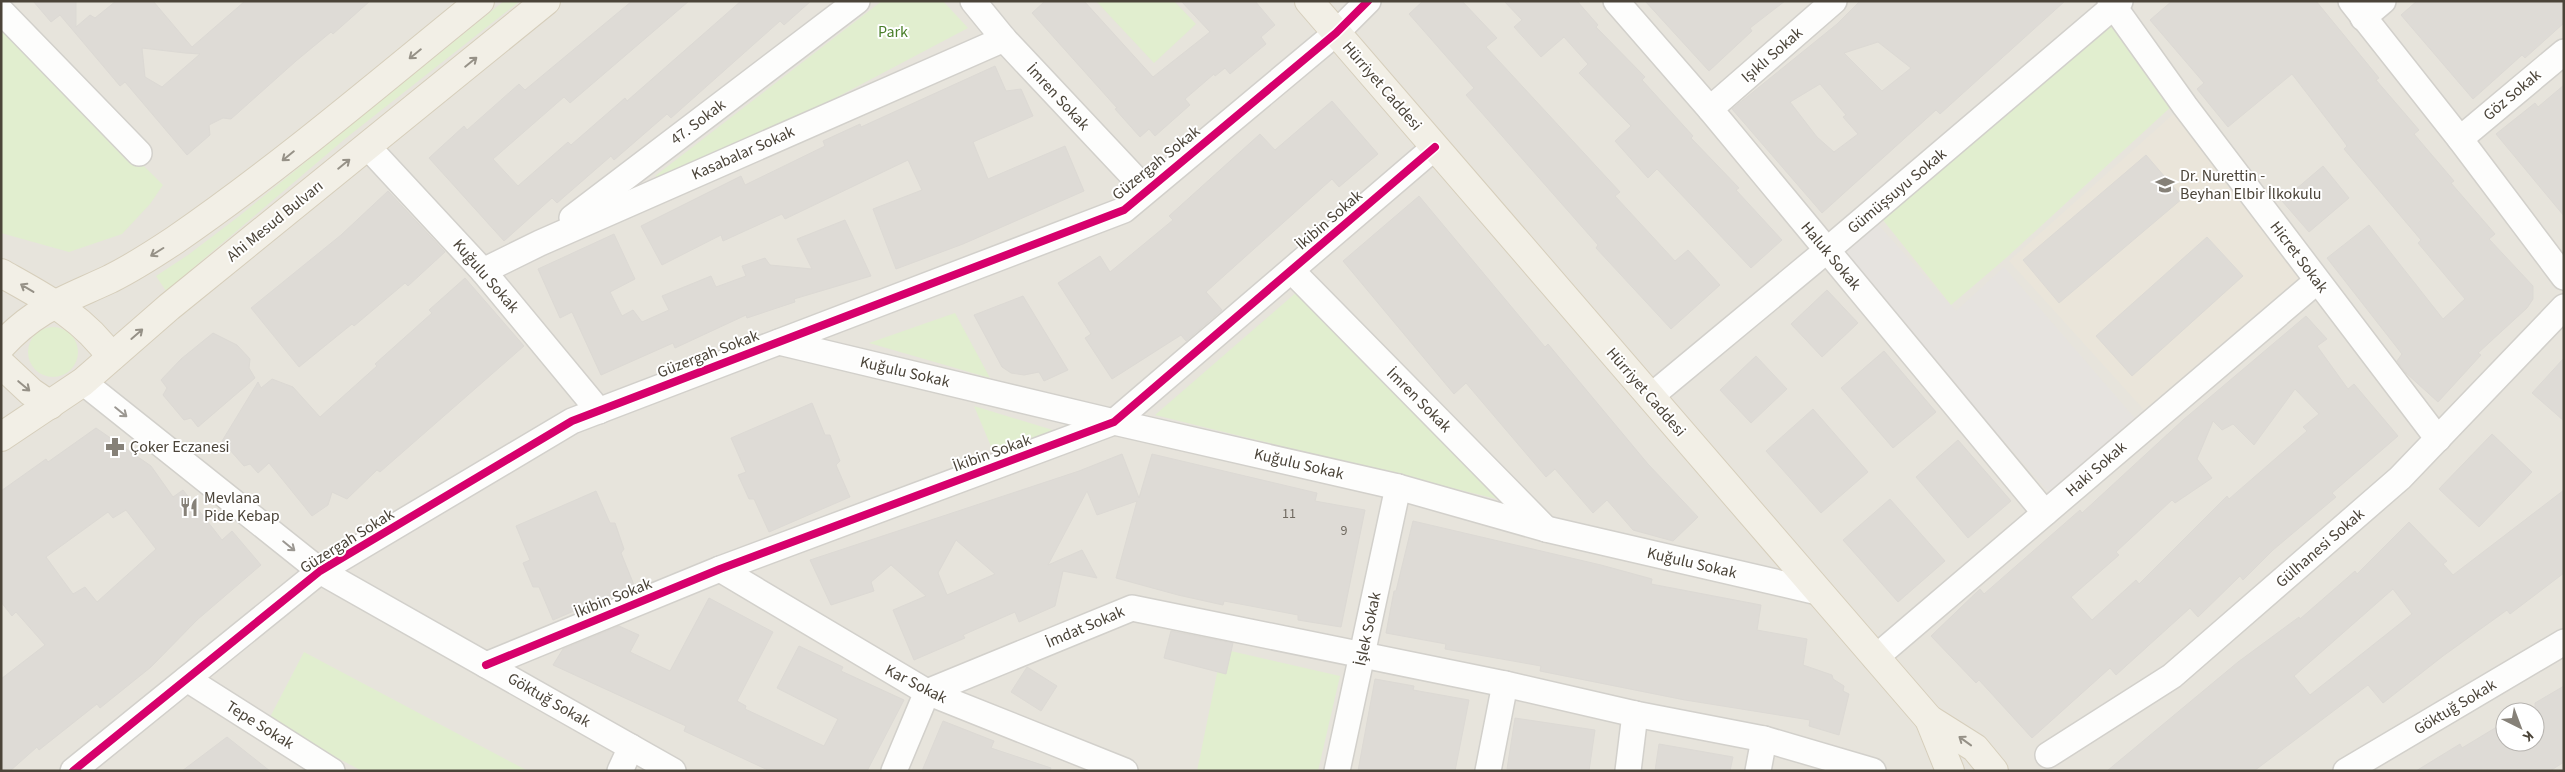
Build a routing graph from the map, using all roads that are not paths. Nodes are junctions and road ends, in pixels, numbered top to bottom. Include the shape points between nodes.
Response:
1 (480, 1) edge
2 (546, 1) edge
3 (856, 1) edge
4 (973, 1) edge
5 (1309, 1) edge
6 (1368, 1) edge
7 (1616, 1) edge
8 (1834, 1) edge
9 (2382, 1) edge
10 (2114, 3) edge
11 (2357, 9) edge
12 (1, 11) edge
13 (1336, 33) junction
14 (1004, 38) junction
15 (2564, 52) edge
16 (1710, 109) junction
17 (2460, 138) junction
18 (367, 146) junction
19 (1435, 147) junction
20 (138, 153) dead end
21 (1146, 190) junction
22 (540, 243) junction
23 (1826, 251) junction
24 (483, 271) junction
25 (1292, 271) junction
26 (1, 273) edge
27 (2564, 277) edge
28 (2317, 280) junction
29 (53, 304) junction
30 (2564, 307) edge
31 (779, 342) junction
32 (1, 346) edge
33 (111, 357) junction
34 (1, 364) edge
35 (83, 382) junction
36 (1650, 397) junction
37 (50, 405) junction
38 (599, 411) junction
39 (1114, 422) junction
40 (1, 437) edge
41 (2438, 439) junction
42 (1398, 487) junction
43 (2045, 513) junction
44 (1546, 529) junction
45 (720, 569) junction
46 (320, 571) junction
47 (1818, 592) junction
48 (2564, 642) edge
49 (1362, 655) junction
50 (1875, 658) junction
51 (486, 665) junction
52 (187, 679) junction
53 (1505, 684) junction
54 (927, 692) junction
55 (1635, 714) junction
56 (1929, 720) junction
57 (1764, 739) junction
58 (631, 747) junction
59 (2048, 756) dead end
60 (73, 771) edge
61 (332, 771) edge
62 (620, 771) edge
63 (673, 771) edge
64 (894, 771) edge
65 (1125, 771) edge
66 (1337, 771) edge
67 (1488, 771) edge
68 (1628, 771) edge
69 (1758, 771) edge
70 (1873, 771) edge
71 (1950, 771) edge
72 (1994, 771) edge
73 (2346, 771) edge

1 -> 29 main road via 202,222 138,263
18 -> 2 main road, Ahi Mesud Bulvarı
3 - 22 street, 47. Sokak
4 - 14 street, İmren Sokak
5 - 13 main road, Hürriyet Caddesi
6 - 13 street, Güzergah Sokak
7 - 16 street, Haluk Sokak
8 - 16 street, Işıklı Sokak
9 - 11 street
10 - 23 street, Gümüşsuyu Sokak
10 - 28 street, Hicret Sokak
11 - 17 street
12 - 20 street
13 - 19 main road, Hürriyet Caddesi
13 - 21 street, Güzergah Sokak
14 - 21 street, İmren Sokak
14 - 22 street, Kasabalar Sokak
15 - 17 street, Göz Sokak
16 - 23 street, Haluk Sokak
17 - 27 street
18 - 24 street, Kuğulu Sokak
33 -> 18 main road, Ahi Mesud Bulvarı
19 - 25 street, İkibin Sokak
19 - 36 main road, Hürriyet Caddesi
21 - 31 street, Güzergah Sokak via 1124,210
22 - 24 street, Kasabalar Sokak
23 - 36 street, Gümüşsuyu Sokak
23 - 43 street, Haluk Sokak
24 - 38 street, Kuğulu Sokak
25 - 39 street, İkibin Sokak
25 - 44 street, İmren Sokak
29 -> 26 main road
28 - 41 street, Hicret Sokak
28 - 43 street, Haki Sokak
29 - 32 main road via 28,320
29 - 33 main road via 89,329
30 - 41 street, Gülhanesi Sokak
31 - 38 street, Güzergah Sokak
31 - 39 street, Kuğulu Sokak
33 - 35 main road, Ahi Mesud Bulvarı
34 -> 37 main road
35 - 37 main road, Ahi Mesud Bulvarı
35 -> 46 street, Göktuğ Sokak
36 - 47 main road, Hürriyet Caddesi
37 - 40 main road, Ahi Mesud Bulvarı
38 - 46 street, Güzergah Sokak via 572,421
39 - 42 street, Kuğulu Sokak
39 - 45 street, İkibin Sokak
41 - 59 street, Gülhanesi Sokak via 2400,478 2172,676
42 - 44 street, Kuğulu Sokak
42 - 49 street, İşlek Sokak
43 - 50 street, Haki Sokak
44 - 47 street, Kuğulu Sokak
45 - 51 street, İkibin Sokak
45 - 54 street, Kar Sokak
46 - 51 street, Göktuğ Sokak
46 - 52 street, Güzergah Sokak
47 - 50 main road, Hürriyet Caddesi
48 - 73 street, Göktuğ Sokak
49 - 53 street, İmdat Sokak
49 - 54 street, İmdat Sokak via 1132,608
49 - 66 street, İşlek Sokak
50 - 56 main road, Hürriyet Caddesi
51 - 58 street, Göktuğ Sokak
52 - 60 street, Güzergah Sokak
52 - 61 street, Tepe Sokak
53 - 55 street, İmdat Sokak
53 - 67 street
54 - 64 street
54 - 65 street, Kar Sokak
55 - 57 street, İmdat Sokak
55 - 68 street
56 - 71 main road
72 -> 56 main road, Hürriyet Caddesi via 1974,748
57 - 69 street
57 - 70 street, İmdat Sokak
58 - 62 street
58 - 63 street, Göktuğ Sokak

